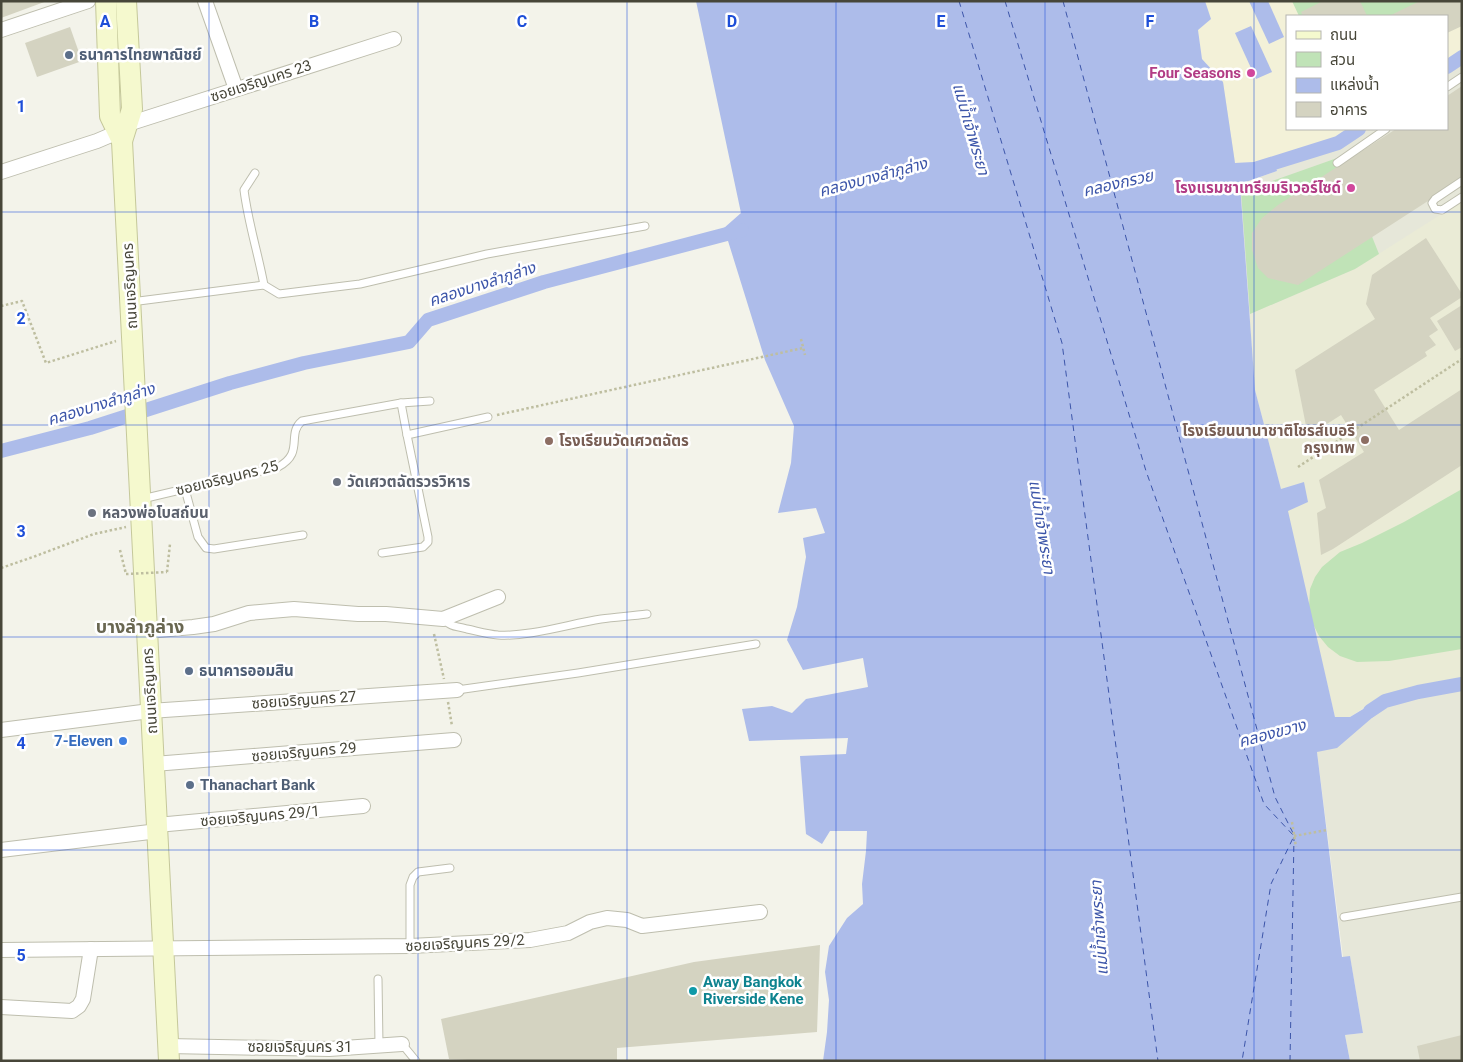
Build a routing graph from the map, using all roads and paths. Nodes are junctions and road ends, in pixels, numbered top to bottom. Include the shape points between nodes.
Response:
1 (88, 1) edge
2 (106, 1) edge
3 (126, 1) edge
4 (205, 1) edge
5 (1, 30) edge
6 (394, 39) dead end
7 (139, 52) dead end
8 (98, 54) dead end
9 (1462, 77) edge
10 (1448, 86) edge
11 (236, 88) junction
12 (1385, 130) edge
13 (122, 132) junction
14 (1337, 163) dead end
15 (1, 172) edge
16 (255, 173) dead end
17 (1462, 181) edge
18 (1462, 197) edge
19 (644, 226) dead end
20 (264, 285) junction
21 (131, 302) junction
22 (1, 306) edge
23 (132, 336) junction
24 (801, 339) dead end
25 (803, 348) junction
26 (805, 356) dead end
27 (1462, 359) edge
28 (430, 400) dead end
29 (401, 403) junction
30 (488, 417) joint
31 (407, 435) junction
32 (1298, 467) dead end
33 (185, 489) junction
34 (141, 500) junction
35 (141, 524) junction
36 (303, 534) dead end
37 (170, 544) dead end
38 (120, 550) dead end
39 (382, 553) dead end
40 (1, 568) edge
41 (498, 597) dead end
42 (647, 614) dead end
43 (443, 619) junction
44 (146, 631) junction
45 (756, 644) dead end
46 (457, 690) joint
47 (150, 711) junction
48 (1, 730) edge
49 (454, 740) dead end
50 (154, 764) junction
51 (363, 806) dead end
52 (1292, 822) dead end
53 (157, 828) junction
54 (1327, 830) dead end
55 (1294, 836) junction
56 (1296, 847) dead end
57 (1, 850) edge
58 (450, 868) dead end
59 (1462, 898) edge
60 (760, 912) dead end
61 (1344, 917) dead end
62 (410, 946) junction
63 (163, 948) junction
64 (91, 949) junction
65 (1, 950) edge
66 (378, 979) dead end
67 (1, 1007) edge
68 (402, 1044) joint
69 (379, 1045) junction
70 (168, 1053) edge
71 (416, 1061) edge

1 - 5 street
2 - 13 main road, ถนนเจริญนคร via 110,116
3 - 13 main road, ถนนเจริญนคร via 132,109
4 - 11 street
6 - 11 street, ซอยเจริญนคร 23
7 - 8 path, bridge
9 - 10 lane
11 - 13 street, ซอยเจริญนคร 23
12 - 14 lane
13 - 15 street, ซอยเจริญนคร 23
13 - 21 main road, ถนนเจริญนคร
16 - 20 lane via 244,190
17 - 18 lane via 1432,203 1435,209 1442,210
19 - 20 lane via 487,254 360,284 279,294
20 - 21 lane
21 - 23 main road, ถนนเจริญนคร
22 - 23 path via 22,301 46,363
23 - 34 main road, ถนนเจริญนคร
24 - 25 path
25 - 26 path
25 - 30 path
27 - 32 path
28 - 29 lane, ซอยเจริญนคร 25
29 - 31 lane
29 - 33 lane, ซอยเจริญนคร 25 via 302,421 296,428 293,453 278,468
30 - 31 lane
31 - 39 lane via 428,542 424,547
33 - 34 lane, ซอยเจริญนคร 25
33 - 36 lane via 198,537 206,548 214,550
34 - 35 main road, ถนนเจริญนคร
35 - 40 path via 94,534
35 - 44 main road, ถนนเจริญนคร
37 - 38 path, bridge via 167,572 126,574
41 - 43 street
42 - 43 lane via 504,635 452,626
43 - 44 street via 294,609 249,613 214,624
44 - 47 main road, ถนนเจริญนคร
45 - 46 lane
46 - 47 street, ซอยเจริญนคร 27
47 - 48 street, ซอยเจริญนคร 27
47 - 50 main road, ถนนเจริญนคร
49 - 50 street, ซอยเจริญนคร 29
50 - 53 main road, ถนนเจริญนคร
51 - 53 street, ซอยเจริญนคร 29/1
52 - 55 path
53 - 57 street, ซอยเจริญนคร 29/1
53 - 63 main road, ถนนเจริญนคร
54 - 55 path
55 - 56 path
58 - 62 lane via 418,872 413,877 410,885
59 - 61 lane
60 - 62 street, ซอยเจริญนคร 29/2 via 642,926 627,920 606,918 568,933 530,940
62 - 63 street, ซอยเจริญนคร 29/2
63 - 64 street, ซอยเจริญนคร 29/2
63 - 70 main road, ถนนเจริญนคร
64 - 65 street, ซอยเจริญนคร 29/2
64 - 67 street via 83,999 72,1011
66 - 69 lane
68 - 69 street, ซอยเจริญนคร 31
68 - 71 lane
69 - 70 street, ซอยเจริญนคร 31

